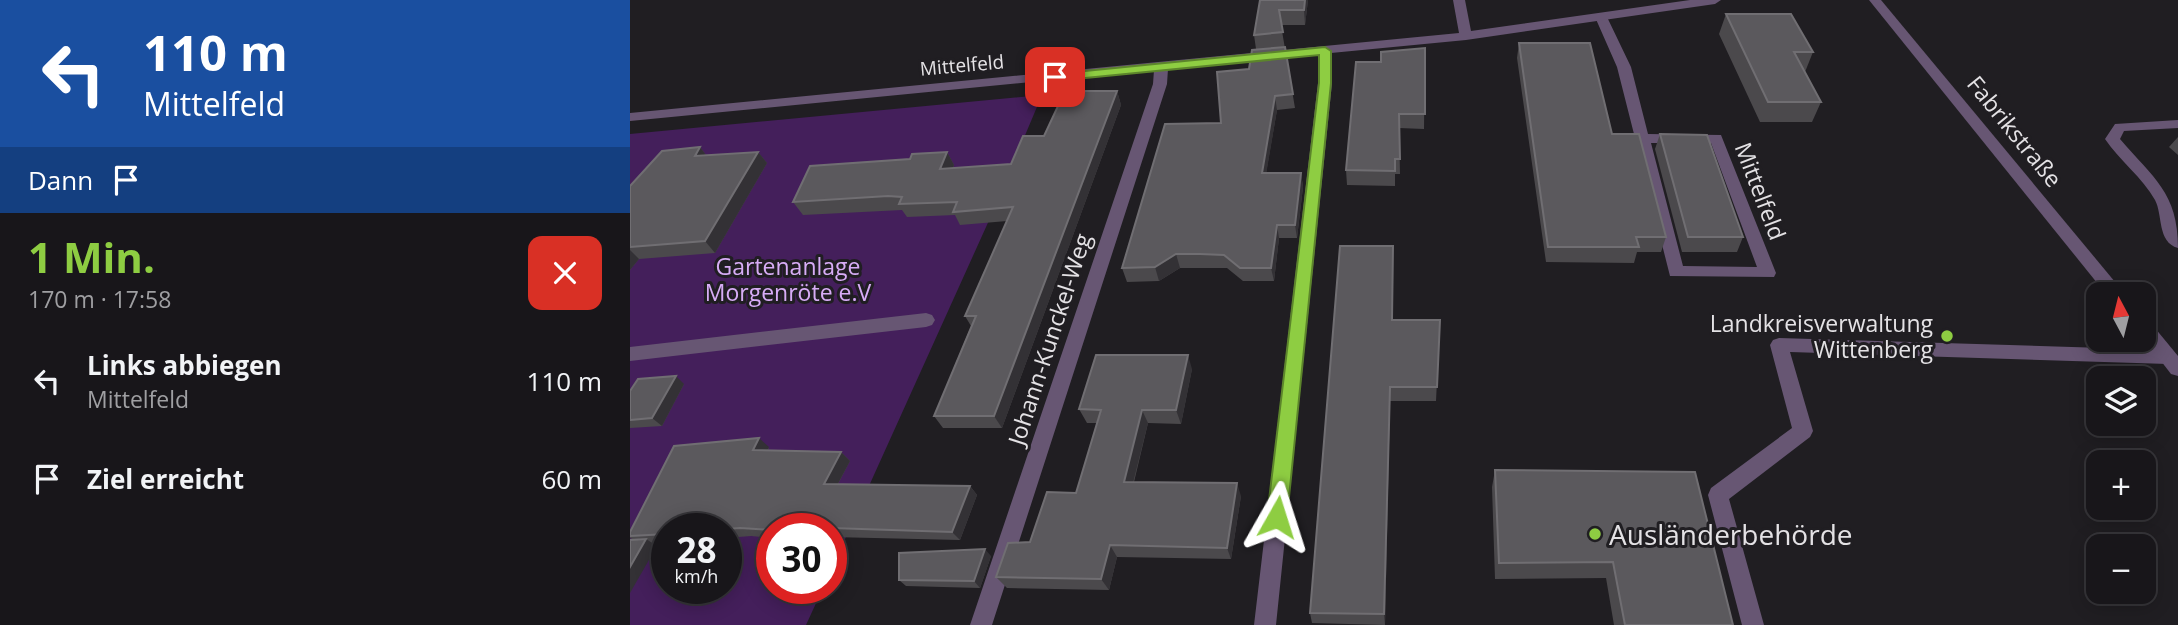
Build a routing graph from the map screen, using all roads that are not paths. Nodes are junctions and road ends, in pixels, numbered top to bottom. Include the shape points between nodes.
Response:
1 (1459, 0) edge
2 (1714, 0) edge
3 (1875, 0) edge
4 (1601, 17) junction
5 (1466, 36) junction
6 (1325, 51) junction
7 (1161, 67) junction
8 (630, 117) edge
9 (2178, 124) edge
10 (1642, 139) junction
11 (2178, 242) edge
12 (2106, 282) edge
13 (926, 320) dead end
14 (2156, 342) edge
15 (630, 354) edge
16 (2173, 363) edge
17 (981, 625) edge
18 (1265, 625) edge
19 (1752, 625) edge

1 - 5 street
2 - 4 street, Mittelfeld
3 - 12 street, Fabrikstraße
4 - 5 street, Mittelfeld
4 - 10 street, Mittelfeld via 1624,67
5 - 6 street, Mittelfeld
6 - 7 street, Mittelfeld
6 - 18 street
7 - 8 street, Mittelfeld
7 - 17 street, Johann-Kunckel-Weg
9 - 11 street via 2120,127 2112,139 2163,199
10 - 10 street, Mittelfeld via 1716,138 1768,272 1676,272
13 - 15 street
14 - 16 street
16 - 19 street via 1779,345 1803,431 1718,495

